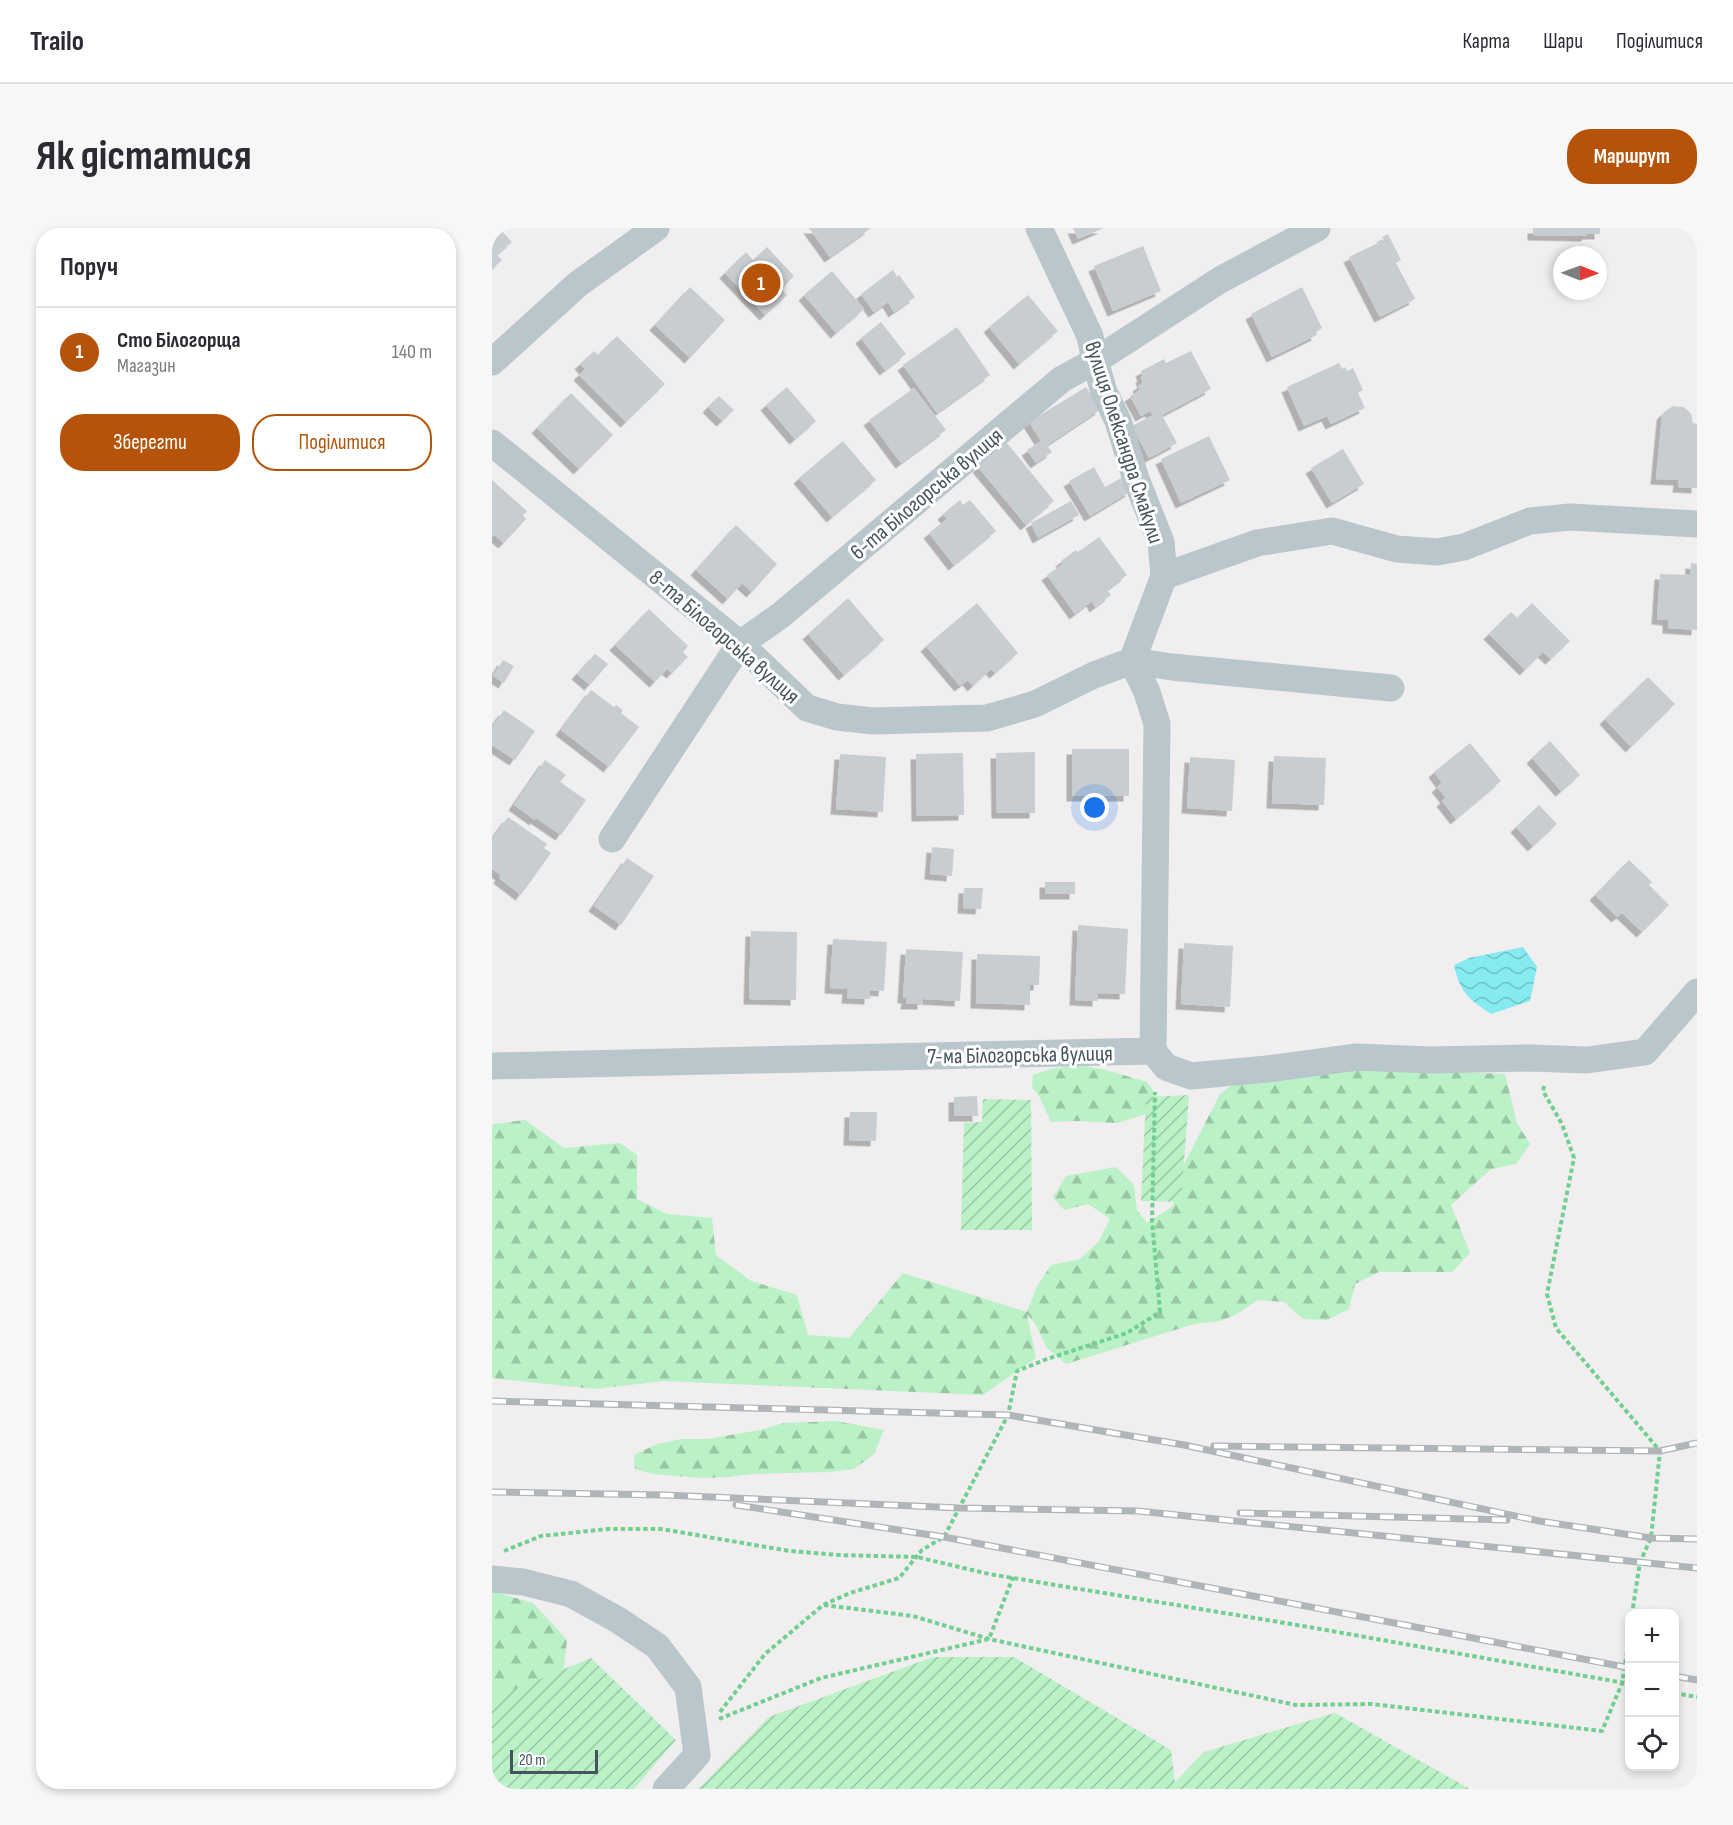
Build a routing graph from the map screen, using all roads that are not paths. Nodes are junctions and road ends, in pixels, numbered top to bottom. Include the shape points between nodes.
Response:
1 (656, 228) edge
2 (1039, 228) edge
3 (1317, 228) edge
4 (1095, 361) junction
5 (492, 362) edge
6 (492, 443) edge
7 (1697, 524) edge
8 (1164, 576) junction
9 (740, 644) junction
10 (1132, 661) junction
11 (1391, 688) dead end
12 (612, 839) dead end
13 (1697, 992) edge
14 (1153, 1051) junction
15 (492, 1066) edge
16 (495, 1567) edge
17 (666, 1789) edge

1 - 5 street via 578,284
2 - 4 street, вулиця Олександра Смакули via 1090,336
3 - 4 street, 6-та Білогорська вулиця via 1220,280
4 - 8 street, вулиця Олександра Смакули via 1161,542
4 - 9 street, 6-та Білогорська вулиця via 1062,379 781,615
6 - 9 street, 8-та Білогорська вулиця
7 - 8 street via 1570,517 1530,521 1464,547 1437,552 1397,549 1332,531 1257,543
8 - 10 street, вулиця Олександра Смакули
9 - 10 street, 8-та Білогорська вулиця via 807,708 837,717 873,721 987,718 1035,704
9 - 12 street, 6-та Білогорська вулиця
10 - 11 street
10 - 14 street via 1157,724
13 - 14 street via 1645,1052 1587,1060 1357,1057 1191,1076 1166,1067
14 - 15 street, 7-ма Білогорська вулиця
16 - 17 street via 523,1582 571,1594 657,1646 688,1687 697,1755

